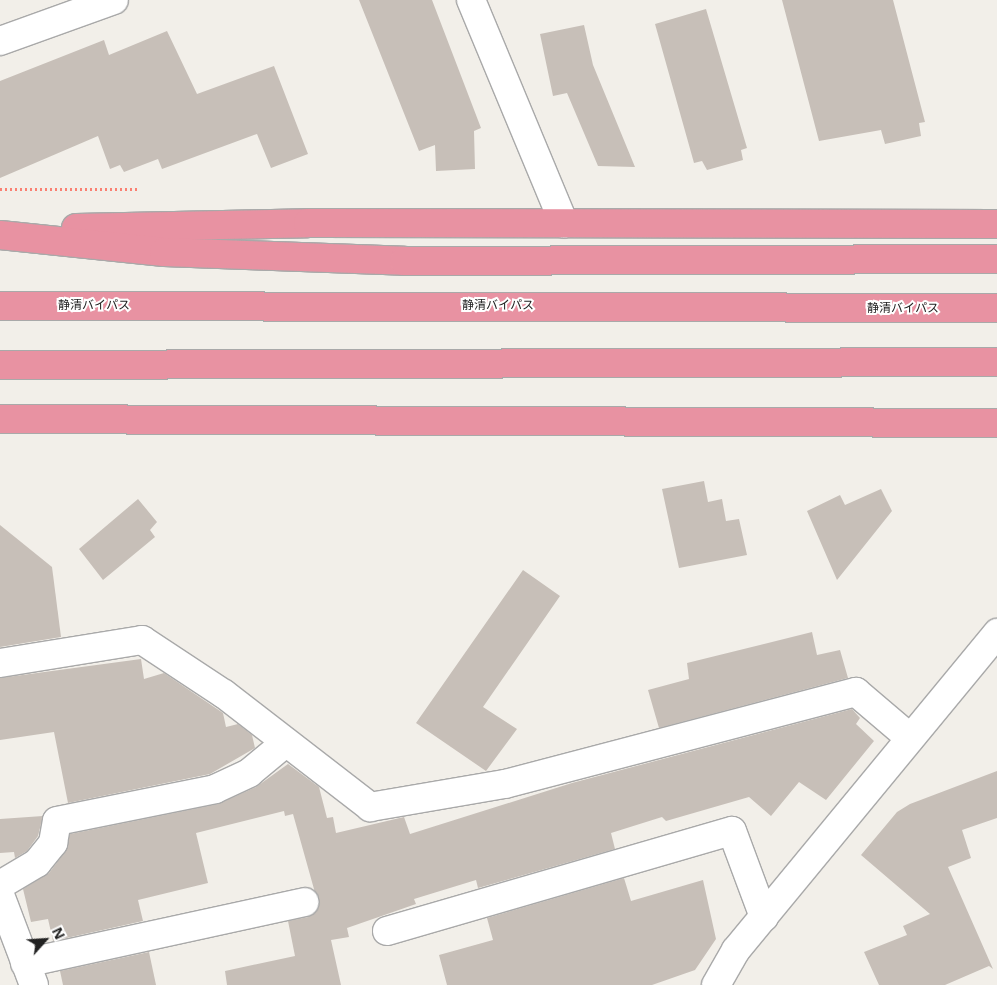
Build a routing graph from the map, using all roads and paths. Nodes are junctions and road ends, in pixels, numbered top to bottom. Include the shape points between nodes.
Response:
1 (114, 0) edge
2 (471, 0) edge
3 (0, 41) edge
4 (564, 223) junction
5 (997, 224) edge
6 (0, 230) edge
7 (0, 234) edge
8 (997, 259) edge
9 (0, 306) edge
10 (997, 308) edge
11 (997, 362) edge
12 (0, 365) edge
13 (0, 419) edge
14 (997, 424) edge
15 (997, 633) edge
16 (0, 663) edge
17 (910, 738) junction
18 (284, 744) junction
19 (0, 885) edge
20 (0, 895) edge
21 (304, 902) dead end
22 (764, 917) junction
23 (387, 930) dead end
24 (29, 974) edge
25 (716, 985) edge

1 - 3 street
2 - 4 street
4 - 5 highway
4 - 6 highway
7 - 8 highway via 164,252 395,261
9 - 10 highway, 静清バイパス
11 - 12 highway
13 - 14 highway
15 - 17 street
16 - 18 street via 142,640 224,694
17 - 18 street via 856,692 505,784 370,806
17 - 22 street
18 - 19 street via 249,773 214,789 57,821 53,843 37,863
20 - 24 street
21 - 24 street
22 - 23 street via 732,831
22 - 25 street via 736,950

